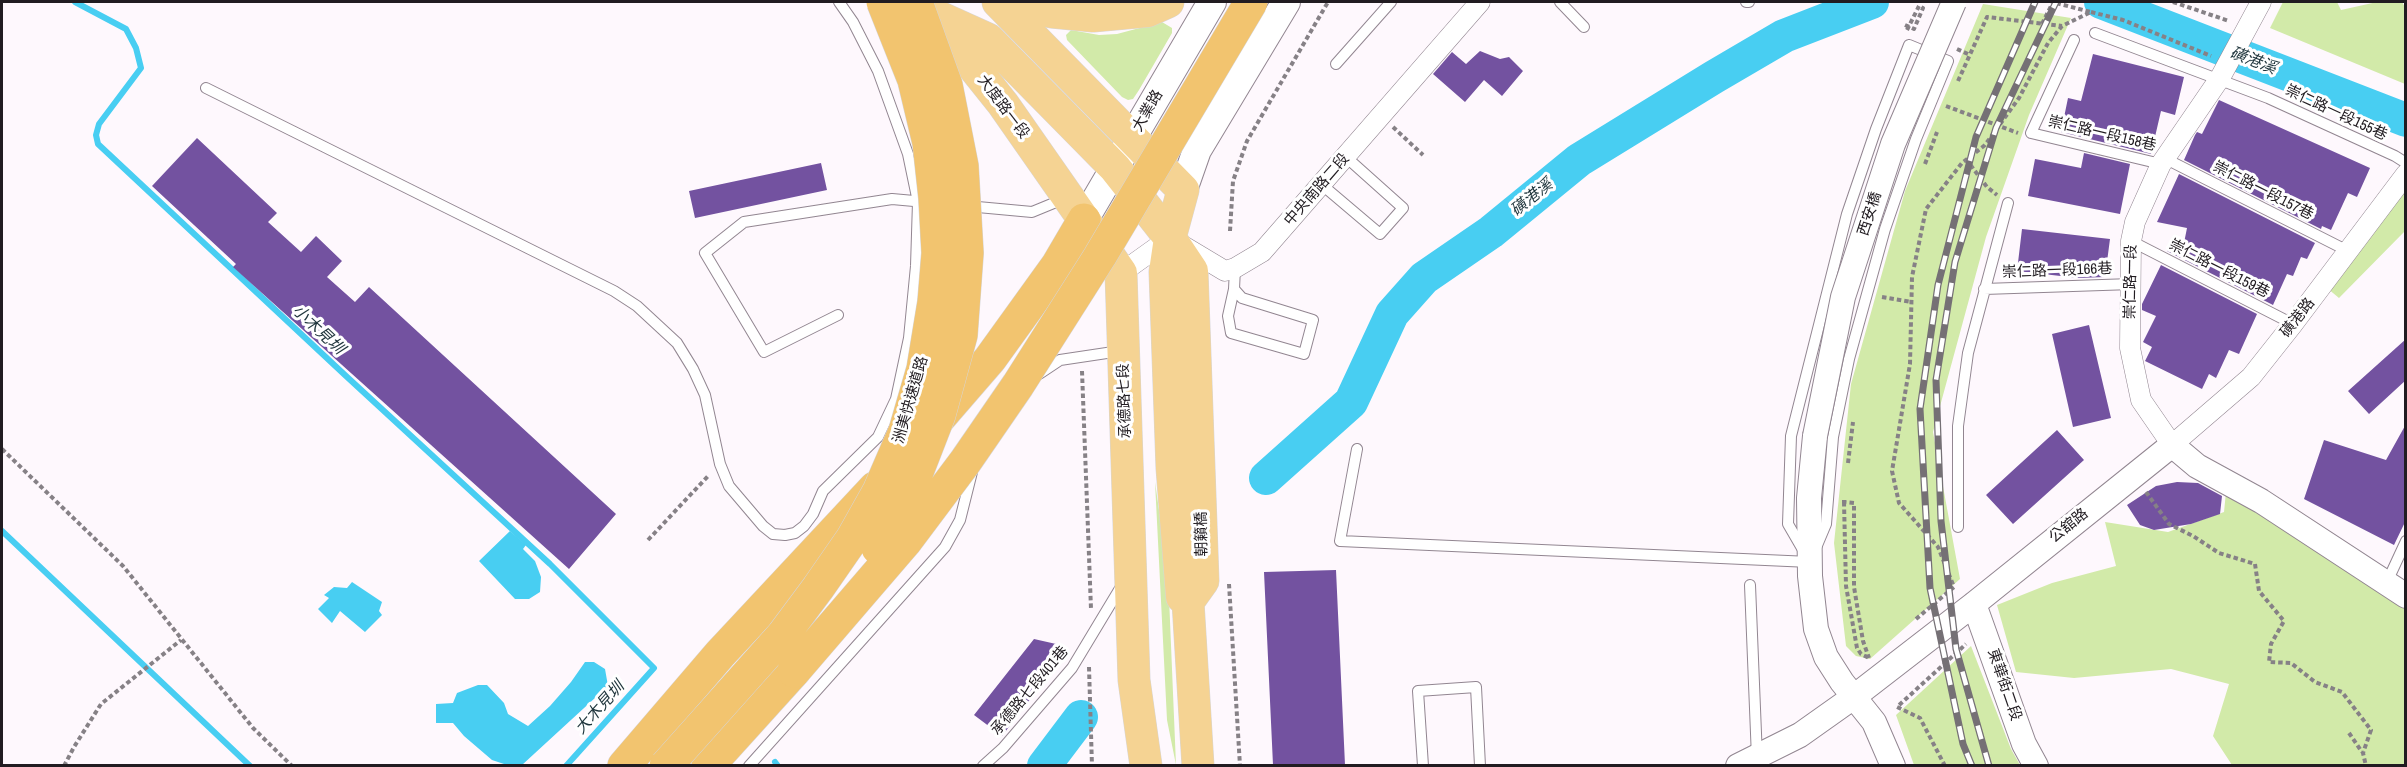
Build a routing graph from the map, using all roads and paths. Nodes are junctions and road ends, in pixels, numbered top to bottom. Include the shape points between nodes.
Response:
1 (839, 2) edge
2 (884, 2) edge
3 (998, 2) edge
4 (1014, 2) edge
5 (1168, 2) edge
6 (1212, 2) edge
7 (1251, 2) edge
8 (1286, 2) edge
9 (1328, 2) edge
10 (1392, 2) edge
11 (1480, 2) edge
12 (1560, 2) edge
13 (1954, 2) edge
14 (2052, 2) edge
15 (2173, 2) edge
16 (2261, 2) edge
17 (915, 3) edge
18 (2091, 12) junction
19 (2042, 24) junction
20 (1905, 25) dead end
21 (2062, 26) junction
22 (1584, 27) dead end
23 (2247, 28) junction
24 (1907, 30) dead end
25 (2095, 33) dead end
26 (2074, 40) dead end
27 (1953, 48) dead end
28 (1970, 55) junction
29 (1336, 64) dead end
30 (2224, 71) junction
31 (1956, 86) dead end
32 (206, 88) dead end
33 (1951, 96) dead end
34 (1946, 106) junction
35 (1382, 116) junction
36 (1942, 117) dead end
37 (1939, 127) dead end
38 (1998, 127) junction
39 (2031, 133) junction
40 (1132, 138) junction
41 (1423, 155) dead end
42 (1346, 157) junction
43 (1966, 159) junction
44 (2162, 161) junction
45 (2406, 163) edge
46 (1115, 168) junction
47 (1923, 170) dead end
48 (2406, 174) edge
49 (1321, 184) junction
50 (1183, 190) junction
51 (918, 202) junction
52 (2008, 203) joint
53 (1076, 208) junction
54 (1230, 231) dead end
55 (1170, 238) junction
56 (2131, 241) junction
57 (2348, 251) junction
58 (1235, 268) junction
59 (1121, 273) junction
60 (2132, 284) junction
61 (1885, 286) dead end
62 (1234, 289) junction
63 (1984, 289) junction
64 (1912, 302) junction
65 (838, 315) dead end
66 (2293, 324) junction
67 (1123, 351) junction
68 (1083, 403) dead end
69 (1855, 411) dead end
70 (2172, 445) junction
71 (2, 449) edge
72 (1357, 449) dead end
73 (720, 464) junction
74 (2137, 471) junction
75 (1847, 472) dead end
76 (1845, 492) dead end
77 (1844, 502) junction
78 (1958, 527) dead end
79 (648, 540) dead end
80 (2406, 541) edge
81 (1810, 562) junction
82 (1131, 581) junction
83 (1750, 585) dead end
84 (1954, 587) dead end
85 (1207, 588) junction
86 (2396, 589) edge
87 (1974, 604) junction
88 (1092, 637) junction
89 (181, 640) junction
90 (1965, 644) dead end
91 (794, 671) junction
92 (1855, 696) junction
93 (2349, 733) dead end
94 (2363, 753) junction
95 (1748, 762) edge
96 (64, 765) edge
97 (292, 765) edge
98 (624, 765) edge
99 (666, 765) edge
100 (708, 765) edge
101 (749, 765) edge
102 (983, 765) edge
103 (1092, 765) edge
104 (1146, 765) edge
105 (1198, 765) edge
106 (1240, 765) edge
107 (1423, 765) edge
108 (1480, 765) edge
109 (1893, 765) edge
110 (1944, 765) edge
111 (2036, 765) edge
112 (2366, 765) edge

1 - 51 lane via 854,22 882,80 908,154
2 - 99 highway, 洲美快速道路, bridge via 914,80 929,143 935,198 938,253 923,369 905,431 883,481 845,549 783,635
3 - 40 main road
4 - 5 main road via 1052,12 1093,16 1148,11
6 - 40 main road, 大業路
7 - 91 highway, bridge via 1100,256 1018,385 904,542
8 - 50 main road via 1197,150
9 - 54 path via 1247,141 1233,181
10 - 29 lane
11 - 35 street, 中央南路二段
12 - 22 lane
13 - 81 street, 西安橋, bridge via 1893,144 1844,297 1815,436 1809,498
14 - 18 path
14 - 19 path
15 - 23 path
16 - 23 street
17 - 46 main road via 988,39
17 - 53 main road, 大度路一段 via 978,72
17 - 91 highway, 洲美快速道路, bridge via 946,85 962,166 967,254 961,335 939,415 908,495 856,584
18 - 21 path
18 - 30 path via 2154,31
19 - 21 path
19 - 28 path via 1987,17
20 - 24 path, bridge via 1914,29 1923,8 1919,6
21 - 38 path
23 - 30 street, 崇仁路一段
25 - 30 lane, 崇仁路一段155巷
26 - 39 lane, 崇仁路一段158巷
27 - 28 path
28 - 31 path
30 - 44 street, 崇仁路一段
30 - 45 lane, 崇仁路一段155巷 via 2279,103
32 - 73 lane via 638,306 677,343 693,369 705,395
33 - 34 path
34 - 36 path
34 - 38 path
35 - 41 path
35 - 42 street, 中央南路二段
37 - 47 path
38 - 39 path
38 - 43 path via 1985,145
39 - 44 lane, 崇仁路一段158巷
40 - 46 main road, 大業路
40 - 50 main road
42 - 49 street, 中央南路二段
42 - 49 lane via 1403,208 1380,234
43 - 52 path via 1987,187
43 - 64 path via 1926,209 1912,277
44 - 56 street, 崇仁路一段 via 2135,222
44 - 57 lane, 崇仁路一段157巷
46 - 53 main road, 大業路
46 - 55 main road
48 - 57 street, 磺港路
49 - 58 street, 中央南路二段 via 1262,252
50 - 55 main road
51 - 53 lane via 1032,212
51 - 65 lane via 892,199 744,222 705,253 764,352
51 - 73 lane via 909,338 896,399 878,437 824,491 804,526 785,535 773,534 763,526 729,486
52 - 63 lane
53 - 59 main road
53 - 98 highway via 1057,266 990,359 720,654
55 - 58 street via 1225,271
55 - 59 street
55 - 85 main road, 朝籟橋 via 1192,271
55 - 85 main road, 朝籟橋 via 1165,272 1182,597
56 - 60 street, 崇仁路一段
56 - 66 lane, 崇仁路一段159巷
57 - 66 street, 磺港路
58 - 62 lane
59 - 67 main road, 承德路七段
60 - 63 lane, 崇仁路一段166巷
60 - 70 street, 崇仁路一段 via 2130,348 2141,399
61 - 64 path via 1882,299
62 - 62 lane via 1242,298 1313,320 1304,354 1231,333 1228,316
63 - 78 lane via 1968,353 1958,426
64 - 84 path via 1910,364 1892,471 1899,503 1938,547
66 - 70 street, 磺港路 via 2239,390
67 - 82 main road, 承德路七段
67 - 101 lane via 1060,360 1013,392 987,420 960,520 945,547
68 - 88 path
69 - 75 path
70 - 74 street, 公舘路
70 - 86 street via 2197,466 2261,501
71 - 89 path via 123,566
72 - 81 lane via 1340,541
73 - 79 path
74 - 87 street, 公舘路
74 - 94 path via 2146,492 2169,524 2219,553 2255,564 2259,591 2284,621 2271,644 2269,662 2291,663 2315,682 2342,692 2372,730
76 - 77 path
77 - 77 path via 1846,586 1857,648 1870,658 1863,641 1854,586 1854,503
80 - 86 lane
81 - 81 lane via 1826,524 1833,437 1849,359 1912,150 1948,61 1909,45 1849,206 1791,436 1788,524
81 - 92 street, 西安橋 via 1816,629 1826,657
82 - 88 lane, 承德路七段401巷
82 - 104 main road via 1134,680
83 - 95 lane
85 - 105 main road
85 - 106 path
87 - 92 street, 公舘路
87 - 111 street, 東華街二段 via 2024,744
88 - 102 lane, 承德路七段401巷 via 1072,668 1003,748
88 - 103 path
89 - 96 path via 101,704
89 - 97 path via 253,728
90 - 110 path via 1897,707 1920,718
91 - 100 highway, 洲美快速道路
92 - 95 street, 公舘路 via 1800,735
92 - 109 street, 西安橋 via 1874,722
93 - 94 path
94 - 112 path
107 - 108 lane via 1418,691 1476,687

